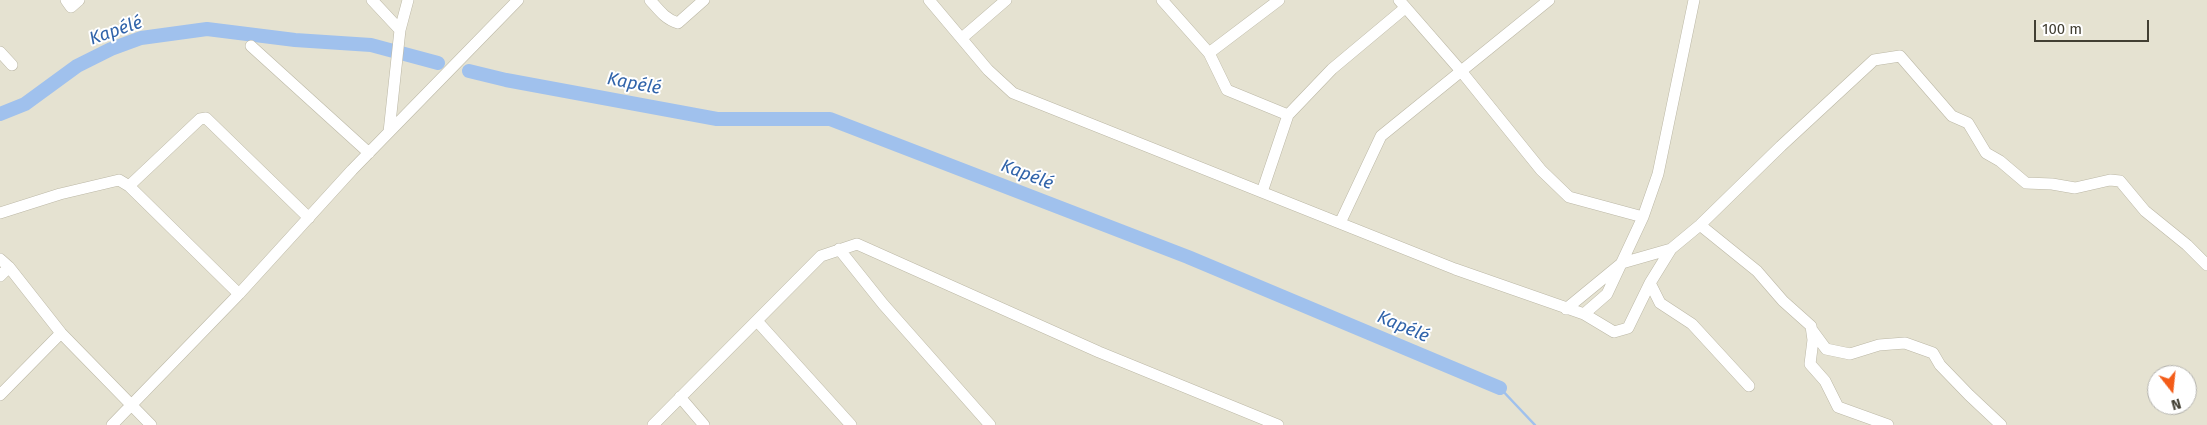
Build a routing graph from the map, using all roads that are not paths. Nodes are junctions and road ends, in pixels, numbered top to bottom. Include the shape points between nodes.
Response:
1 (66, 0) edge
2 (79, 0) edge
3 (372, 0) edge
4 (408, 0) edge
5 (518, 0) edge
6 (650, 0) edge
7 (704, 0) edge
8 (929, 0) edge
9 (1006, 0) edge
10 (1162, 0) edge
11 (1279, 0) edge
12 (1549, 0) edge
13 (1694, 0) edge
14 (1402, 4) edge
15 (400, 30) junction
16 (962, 38) junction
17 (251, 46) dead end
18 (0, 52) edge
19 (1209, 53) junction
20 (12, 65) dead end
21 (1461, 71) junction
22 (1288, 115) junction
23 (388, 132) junction
24 (368, 153) junction
25 (129, 186) junction
26 (1262, 192) junction
27 (0, 213) edge
28 (1643, 217) junction
29 (309, 218) junction
30 (1340, 223) junction
31 (1700, 225) junction
32 (839, 249) junction
33 (1671, 249) junction
34 (0, 259) edge
35 (1622, 263) junction
36 (2207, 264) edge
37 (9, 267) junction
38 (0, 276) edge
39 (1650, 283) junction
40 (239, 294) junction
41 (1566, 308) junction
42 (1584, 314) junction
43 (757, 321) junction
44 (1812, 330) junction
45 (61, 333) junction
46 (1749, 386) dead end
47 (0, 395) edge
48 (680, 397) junction
49 (132, 406) junction
50 (1255, 421) edge
51 (1863, 421) edge
52 (112, 425) edge
53 (151, 425) edge
54 (653, 425) edge
55 (704, 425) edge
56 (850, 425) edge
57 (990, 425) edge
58 (1278, 425) edge
59 (1888, 425) edge
60 (2002, 425) edge

1 - 2 street via 72,7
3 - 15 street
4 - 15 street
5 - 23 street
6 - 7 street via 670,21 678,23
8 - 16 street
9 - 16 street
10 - 19 street
11 - 19 street
12 - 21 street
13 - 28 street via 1658,174
14 - 21 street
14 - 22 street
15 - 23 street
16 - 26 street via 988,70 1013,93
17 - 24 street
18 - 20 street
19 - 22 street via 1227,90
21 - 28 street via 1541,170 1569,197
21 - 30 street via 1381,136
22 - 26 street
23 - 24 street
24 - 29 street
25 - 27 street via 119,180
25 - 29 street via 200,119 206,118
25 - 40 street
26 - 30 street
28 - 35 street
29 - 40 street
30 - 41 street via 1455,269
31 - 33 street
31 - 36 street via 1874,60 1900,56 1952,116 1968,123 1986,153 2000,160 2026,183 2075,188 2110,180 2120,181 2145,211
31 - 44 street via 1757,271
32 - 43 street via 821,256
32 - 50 street via 857,244
32 - 57 street
33 - 35 street
33 - 39 street
34 - 37 street
35 - 41 street
35 - 42 street via 1608,294
37 - 38 street
37 - 45 street
39 - 42 street via 1628,328 1614,332
39 - 46 street via 1660,303 1692,324
40 - 49 street
41 - 42 street
43 - 48 street
43 - 56 street
44 - 51 street via 1810,364 1838,407
44 - 60 street via 1826,349 1850,354 1879,345 1905,344 1933,353 1940,366
45 - 47 street
45 - 49 street
48 - 54 street
48 - 55 street
49 - 52 street
49 - 53 street
50 - 58 street
51 - 59 street

